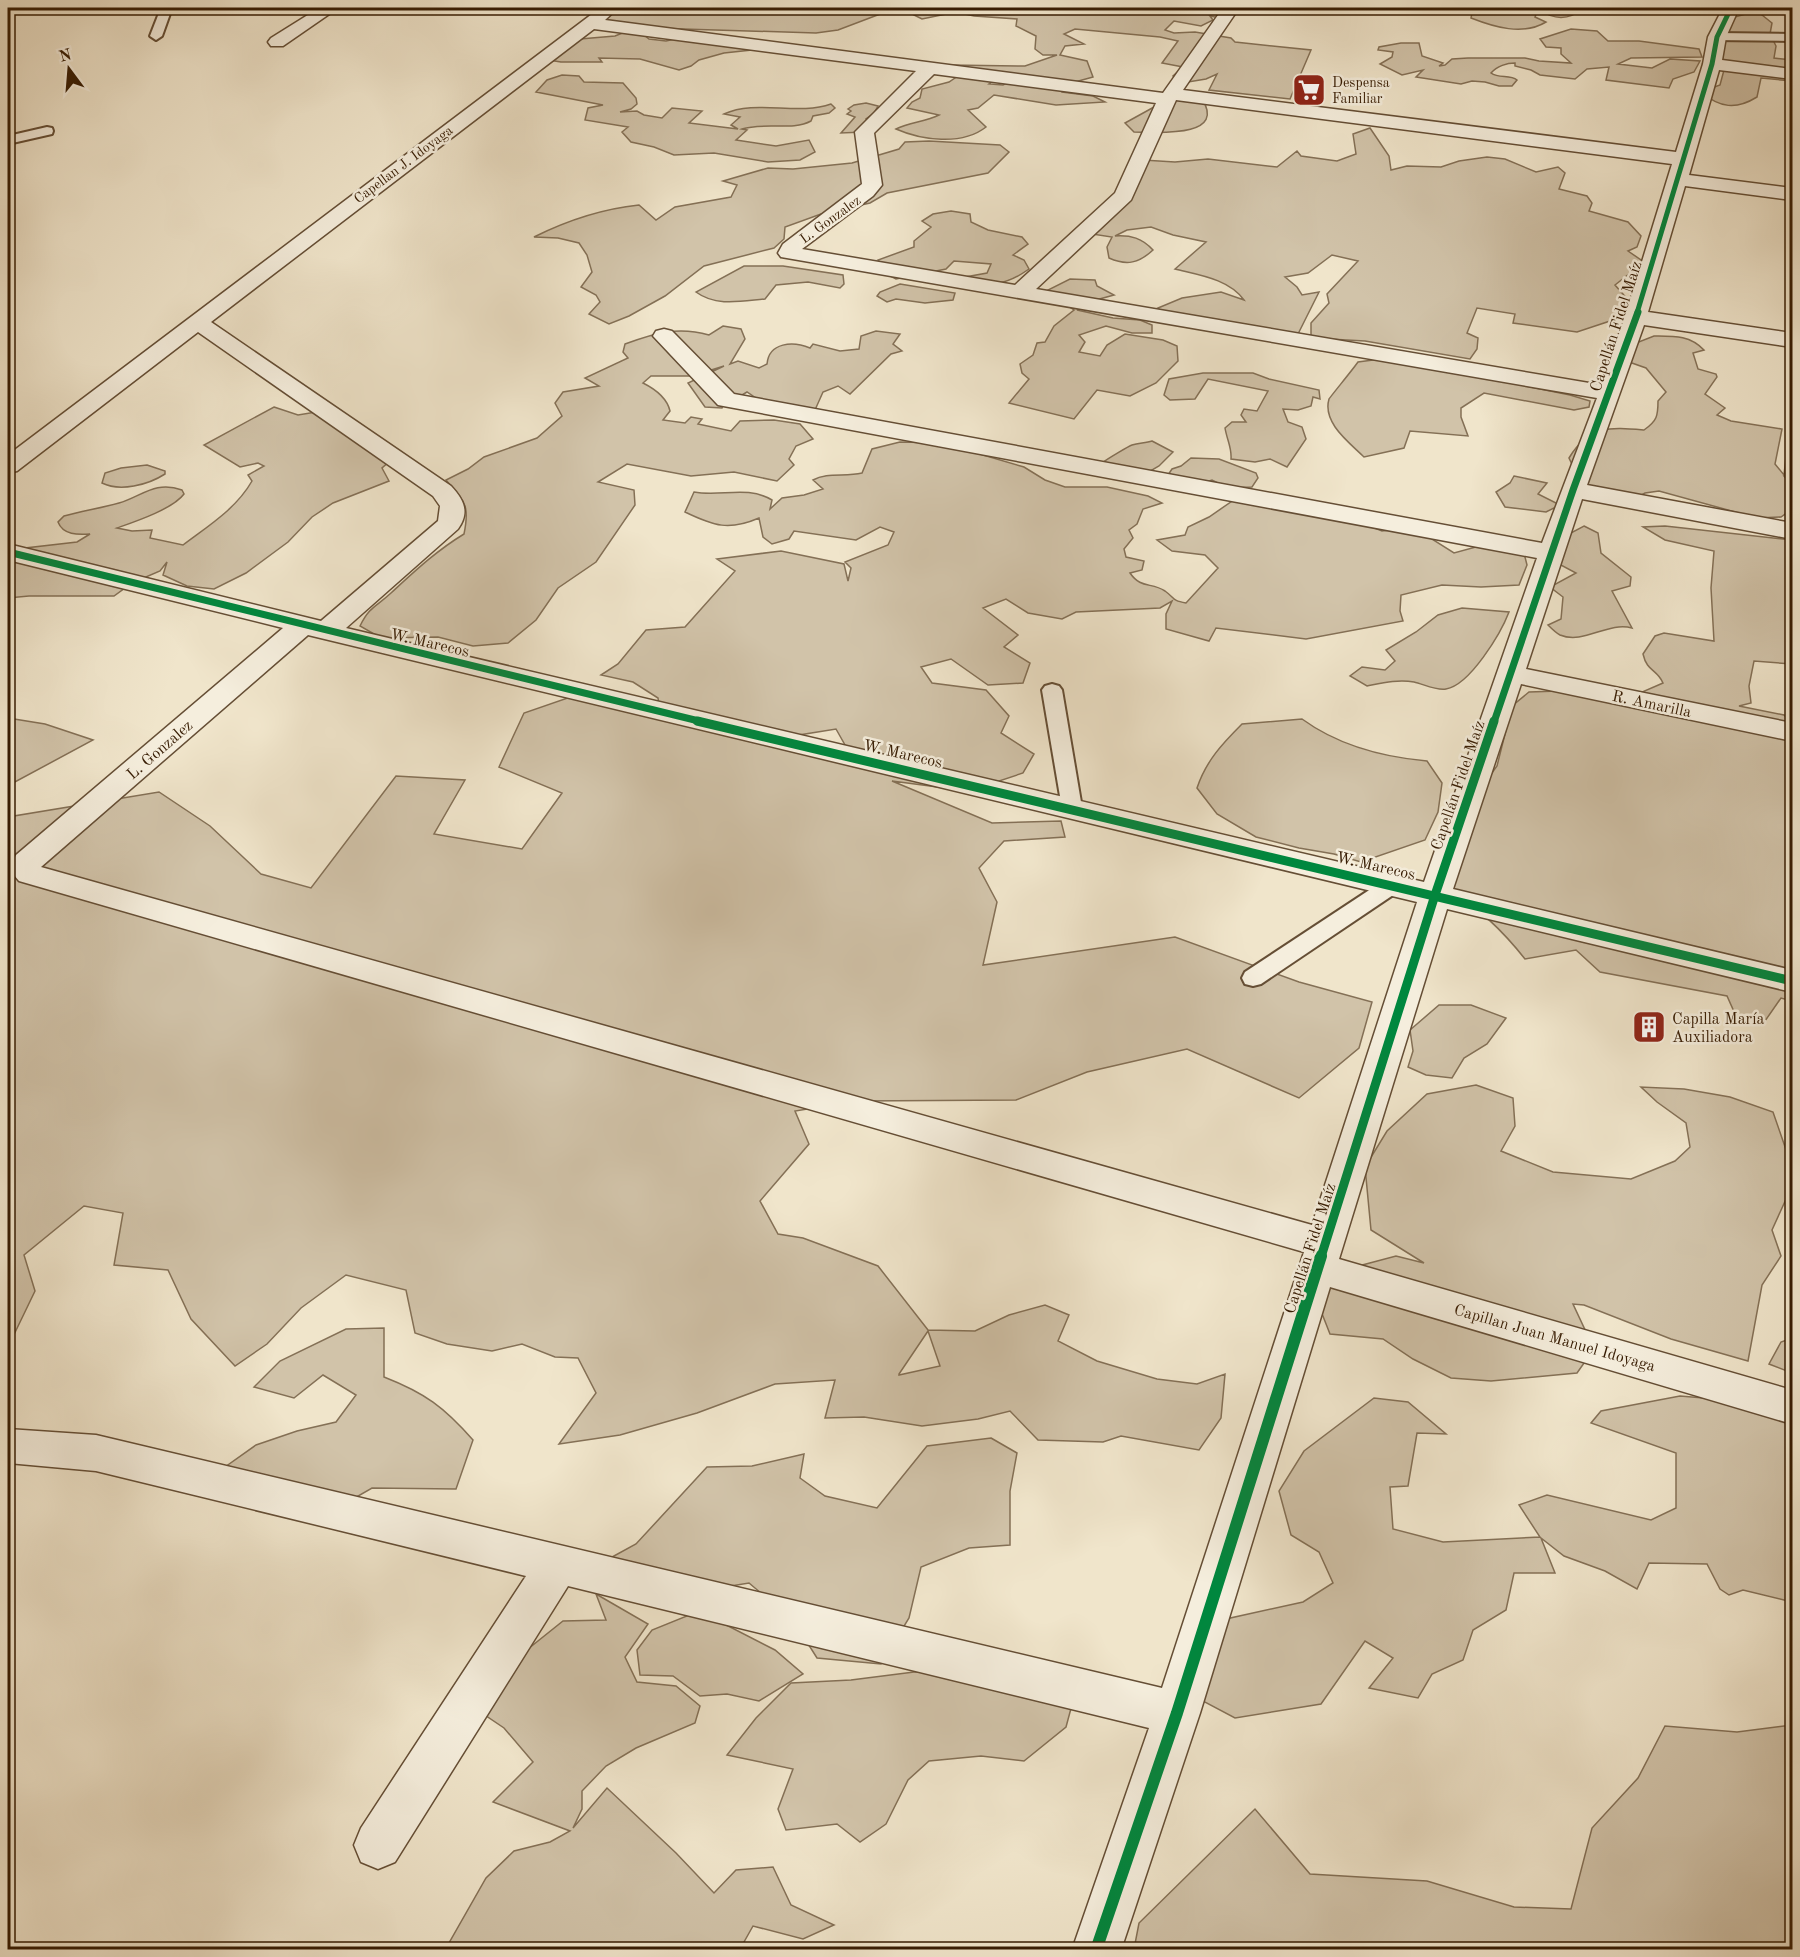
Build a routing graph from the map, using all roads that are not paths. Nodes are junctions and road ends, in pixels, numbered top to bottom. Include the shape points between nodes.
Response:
1 (166, 8) edge
2 (330, 8) edge
3 (610, 8) edge
4 (1231, 8) edge
5 (1731, 8) edge
6 (590, 23) junction
7 (156, 36) dead end
8 (1717, 37) junction
9 (1792, 38) edge
10 (277, 42) dead end
11 (1712, 64) junction
12 (929, 68) junction
13 (1792, 74) edge
14 (1170, 97) junction
15 (47, 131) dead end
16 (8, 140) edge
17 (1679, 169) junction
18 (1792, 194) edge
19 (1020, 292) junction
20 (1636, 317) junction
21 (197, 321) junction
22 (664, 336) dead end
23 (1792, 340) edge
24 (1610, 393) junction
25 (8, 466) edge
26 (1572, 490) junction
27 (1792, 531) edge
28 (8, 552) edge
29 (1552, 553) junction
30 (314, 629) junction
31 (1511, 674) junction
32 (1052, 690) dead end
33 (1792, 732) edge
34 (1072, 808) junction
35 (30, 874) joint
36 (1394, 884) junction
37 (1435, 894) junction
38 (1252, 978) dead end
39 (1792, 981) edge
40 (1322, 1256) junction
41 (1792, 1407) edge
42 (8, 1446) edge
43 (558, 1564) junction
44 (1177, 1713) junction
45 (378, 1845) dead end
46 (1096, 1950) edge

1 - 7 lane
2 - 10 street
3 - 6 street, Capellan J. Idoyaga
4 - 14 street
5 - 8 street, Capellán Fidel Maíz
6 - 12 street
6 - 21 street, Capellan J. Idoyaga
8 - 9 lane
8 - 11 street, Capellán Fidel Maíz
11 - 13 street
11 - 17 street, Capellán Fidel Maíz
12 - 14 street
12 - 19 street, L. Gonzalez via 864,132 872,185 788,253
14 - 17 street
14 - 19 street via 1125,196
15 - 16 lane
17 - 18 street
17 - 20 street, Capellán Fidel Maíz
19 - 24 street
20 - 23 street
20 - 24 street, Capellán Fidel Maíz
21 - 25 street, Capellan J. Idoyaga
21 - 30 street, L. Gonzalez via 442,491 452,502 454,512 449,524
22 - 29 street via 726,400
24 - 26 street, Capellán Fidel Maíz
26 - 27 street
26 - 29 street, Capellán Fidel Maíz
28 - 30 street, W. Marecos
29 - 31 street, Capellán Fidel Maíz
30 - 34 street, W. Marecos
30 - 35 street, L. Gonzalez via 27,862
31 - 33 street, R. Amarilla
31 - 37 street, Capellán Fidel Maíz
32 - 34 lane
34 - 36 street, W. Marecos
35 - 40 street, Capillan Juan Manuel Idoyaga
36 - 37 street, W. Marecos
36 - 38 lane
37 - 39 street, W. Marecos
37 - 40 street, Capellán Fidel Maíz
40 - 41 street, Capillan Juan Manuel Idoyaga
40 - 44 street, Capellán Fidel Maíz
42 - 43 street via 96,1452
43 - 44 street
43 - 45 street
44 - 46 street, Capellán Fidel Maíz

